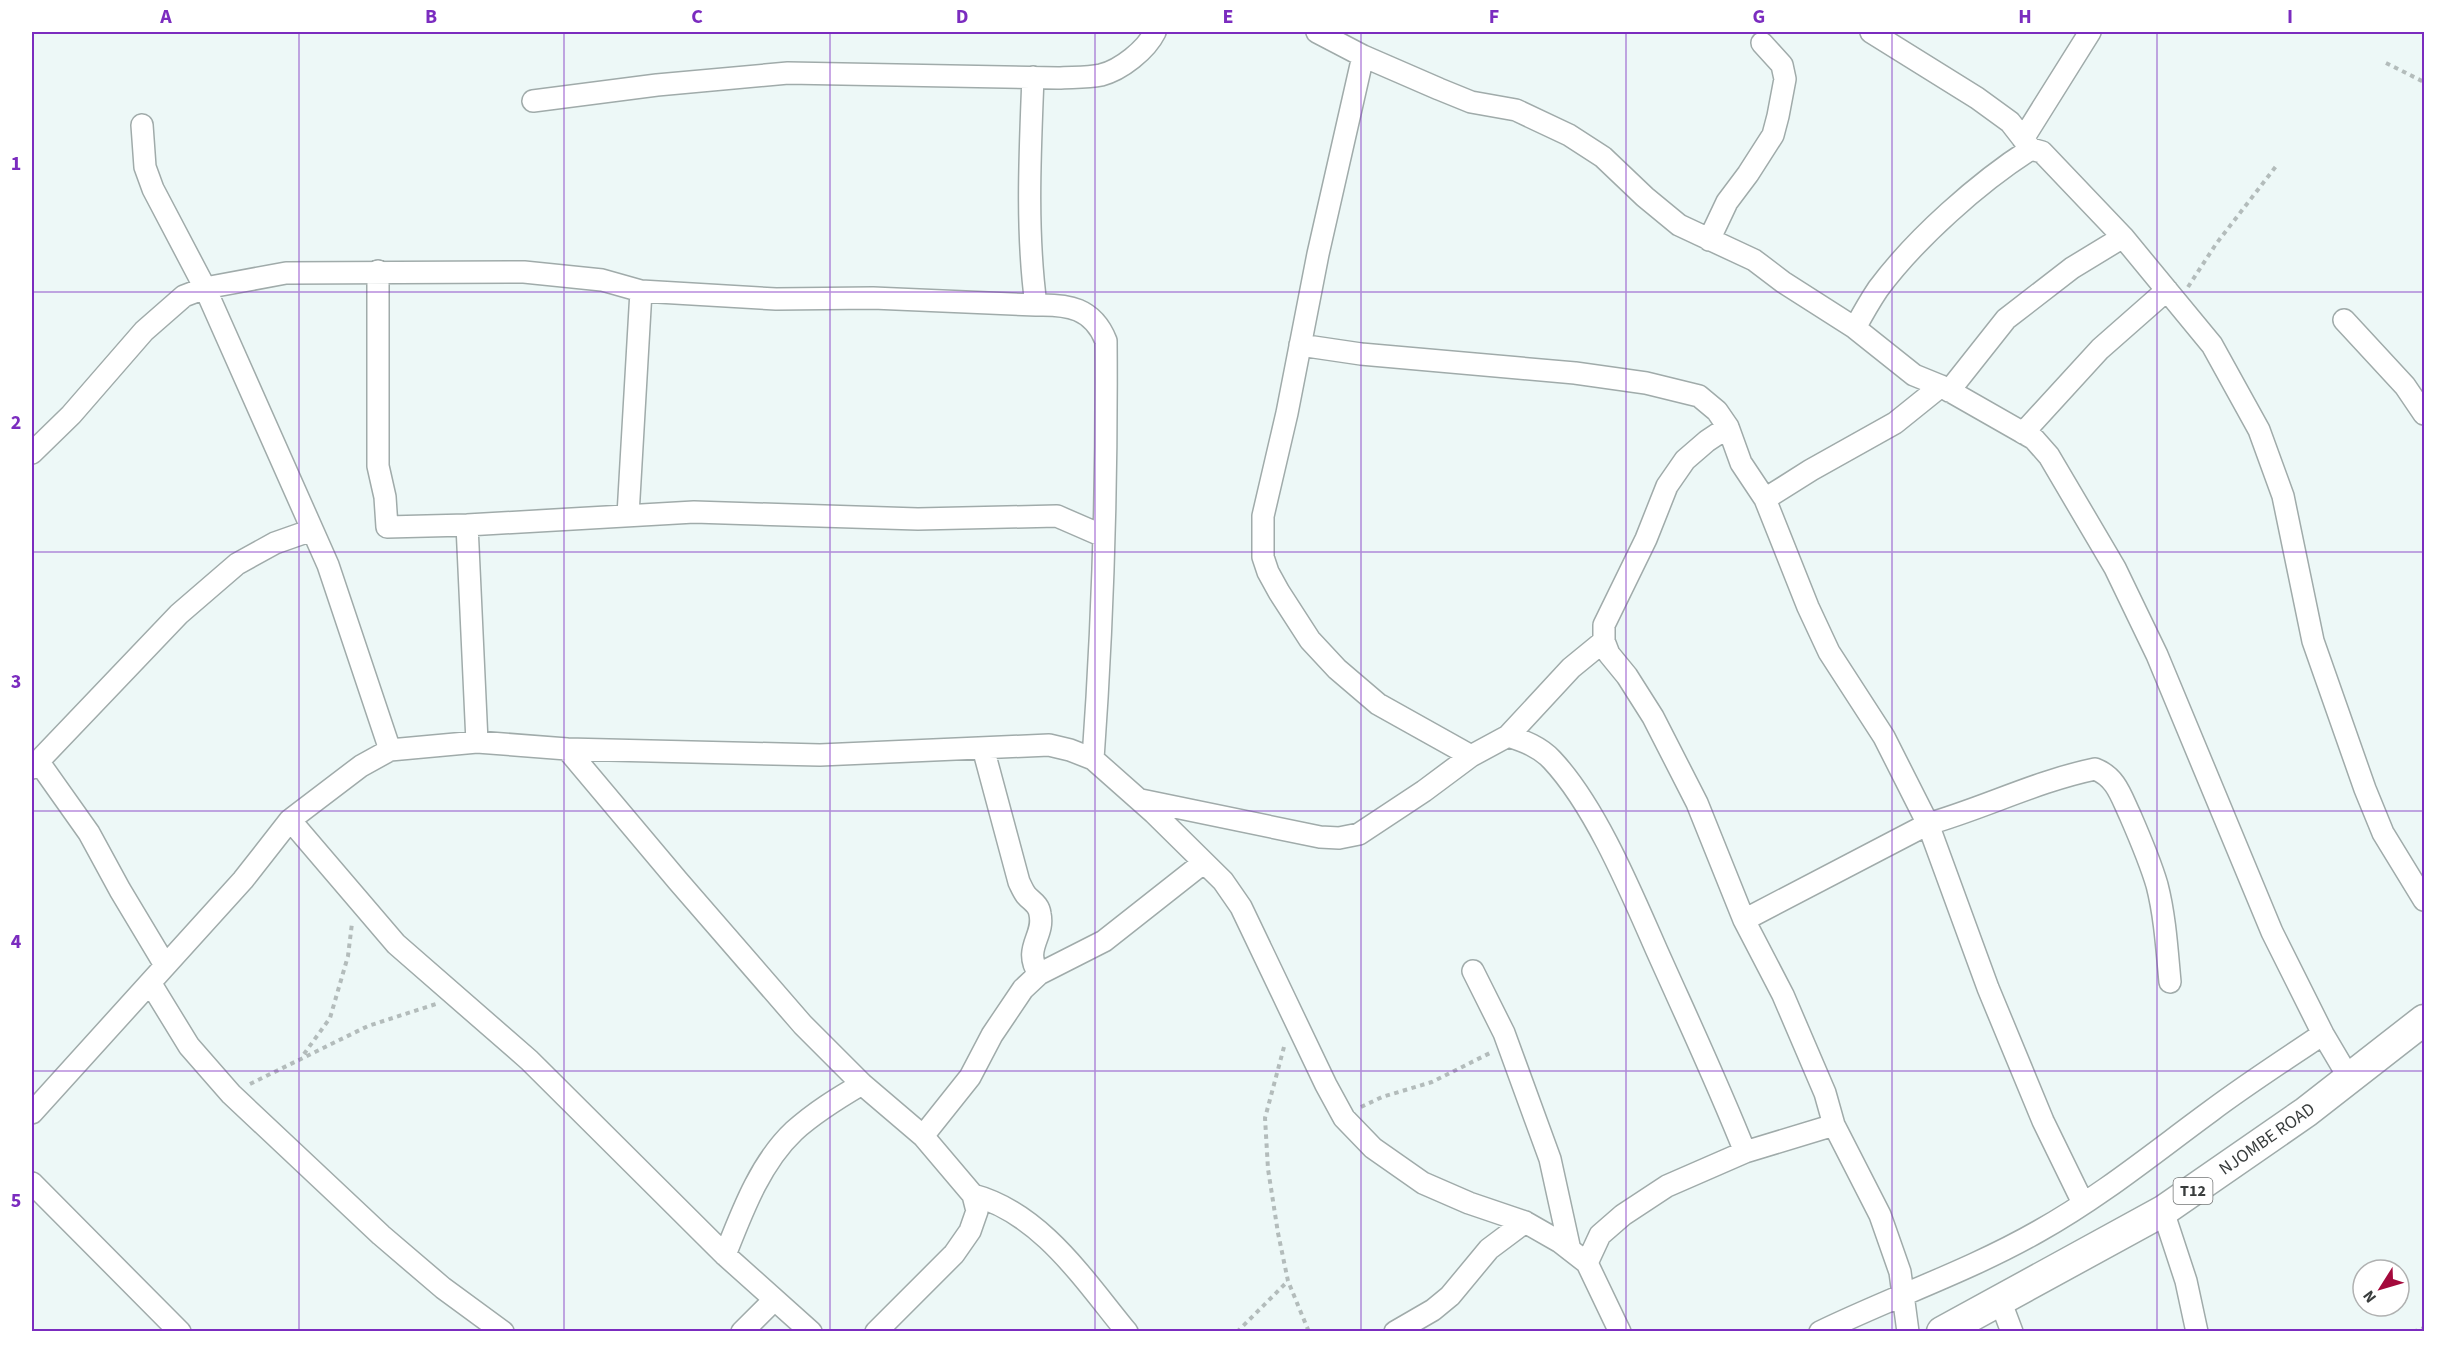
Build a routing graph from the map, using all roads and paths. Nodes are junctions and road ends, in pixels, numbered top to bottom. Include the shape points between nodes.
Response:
1 (1155, 32) edge
2 (1317, 32) edge
3 (1871, 32) edge
4 (2090, 32) edge
5 (1762, 43) dead end
6 (1363, 56) junction
7 (2386, 63) dead end
8 (1033, 77) junction
9 (2424, 82) edge
10 (533, 101) dead end
11 (142, 124) dead end
12 (2027, 144) junction
13 (2277, 165) dead end
14 (2123, 237) junction
15 (1709, 240) junction
16 (378, 271) junction
17 (205, 288) junction
18 (641, 291) junction
19 (2172, 296) junction
20 (1036, 305) junction
21 (2344, 320) dead end
22 (1855, 328) junction
23 (1300, 345) junction
24 (1945, 388) junction
25 (2424, 414) edge
26 (1728, 427) junction
27 (2023, 433) junction
28 (32, 453) edge
29 (1764, 499) junction
30 (628, 516) junction
31 (467, 525) junction
32 (312, 530) junction
33 (1103, 536) junction
34 (1604, 641) junction
35 (1508, 736) junction
36 (477, 742) junction
37 (983, 748) junction
38 (567, 749) junction
39 (390, 750) junction
40 (1471, 756) junction
41 (1093, 759) junction
42 (35, 765) edge
43 (1139, 799) junction
44 (290, 820) junction
45 (1928, 824) junction
46 (1203, 862) junction
47 (355, 899) junction
48 (2424, 900) edge
49 (1744, 920) junction
50 (165, 965) junction
51 (1473, 971) dead end
52 (1039, 974) junction
53 (2170, 982) dead end
54 (151, 984) junction
55 (458, 998) junction
56 (1293, 1015) junction
57 (2424, 1020) edge
58 (2323, 1034) junction
59 (1508, 1043) junction
60 (301, 1057) junction
61 (2349, 1078) junction
62 (862, 1084) junction
63 (231, 1094) junction
64 (32, 1113) edge
65 (1344, 1118) junction
66 (1834, 1125) junction
67 (923, 1136) junction
68 (1745, 1152) junction
69 (32, 1183) edge
70 (973, 1195) junction
71 (2083, 1203) junction
72 (2163, 1211) junction
73 (1525, 1222) junction
74 (725, 1255) junction
75 (1579, 1256) junction
76 (1288, 1281) junction
77 (1903, 1293) junction
78 (774, 1300) junction
79 (2000, 1300) junction
80 (2424, 1328) edge
81 (180, 1332) edge
82 (503, 1332) edge
83 (742, 1332) edge
84 (811, 1332) edge
85 (876, 1332) edge
86 (1127, 1332) edge
87 (1237, 1332) edge
88 (1309, 1332) edge
89 (1395, 1332) edge
90 (1620, 1332) edge
91 (1820, 1332) edge
92 (1908, 1332) edge
93 (1942, 1332) edge
94 (2012, 1332) edge
95 (2197, 1332) edge
96 (2413, 1332) edge

1 - 8 street via 1128,62 1102,75
2 - 6 street
3 - 12 street via 1977,98 2010,122
4 - 12 street
5 - 15 street via 1782,65 1785,79 1773,135 1727,202
6 - 15 street via 1472,102 1516,110 1569,135 1603,157 1679,225
6 - 23 street
7 - 9 path
8 - 10 street via 788,73
8 - 20 street via 1029,180
11 - 17 street via 146,167 153,189
12 - 14 street via 2042,152
12 - 22 street via 1921,241 1879,289
13 - 19 path
14 - 19 street
14 - 24 street via 2072,268 2006,319
15 - 22 street via 1754,260
16 - 17 street via 286,273
16 - 18 street via 524,272 602,280
16 - 31 street via 378,466 387,527
17 - 28 street via 184,296 144,331 71,415
17 - 32 street
18 - 20 street via 776,299 873,298
18 - 30 street
19 - 27 street via 2100,349
19 - 48 street via 2212,345 2259,430 2283,496 2313,641 2361,778 2383,833
20 - 33 street via 1063,304 1092,318 1101,327 1106,341
21 - 25 street via 2405,386
22 - 24 street via 1914,375
23 - 26 street via 1646,383 1699,396
23 - 40 street via 1263,516 1263,557 1268,572 1310,640 1337,669 1378,704
24 - 27 street
24 - 29 street via 1895,423
26 - 29 street via 1741,463
26 - 34 street via 1685,460 1667,486 1604,625
27 - 58 street via 2049,456 2115,568 2157,655 2258,901
29 - 45 street via 1829,652 1884,736
30 - 31 street
30 - 33 street via 694,512 918,519 1057,516
31 - 36 street
32 - 39 street via 328,565
32 - 42 street via 275,543 237,564 179,614
33 - 41 street
34 - 35 street via 1571,668
34 - 49 street via 1653,717 1697,803
35 - 40 street
35 - 68 street via 1530,743 1550,758 1591,815 1634,898
36 - 38 street
36 - 39 street
37 - 38 street via 820,755
37 - 41 street via 1049,746
37 - 52 street via 1019,882 1040,912 1032,952 1032,963
38 - 62 street via 803,1025
39 - 44 street via 361,766
40 - 43 street via 1359,834 1339,838
41 - 43 street
42 - 50 street via 89,833
43 - 46 street
44 - 47 street
44 - 50 street via 243,880
45 - 49 street
45 - 53 street via 2077,773 2095,769 2104,772 2116,783 2157,885
45 - 71 street via 1988,988 2043,1121
46 - 52 street via 1104,941
46 - 56 street via 1223,881 1241,907
47 - 55 street via 396,944
47 - 60 path via 348,956 330,1018
49 - 66 street via 1784,994
50 - 54 street
51 - 59 street
52 - 67 street via 1023,989 970,1077
54 - 63 street via 189,1046
54 - 64 street
55 - 60 path via 385,1019
55 - 74 street via 529,1060
56 - 65 street
56 - 76 path via 1265,1118 1268,1169
57 - 61 highway, NJOMBE ROAD / T12
58 - 61 street
58 - 71 street
59 - 65 path via 1432,1082 1382,1098
59 - 75 street via 1550,1159
60 - 63 path
61 - 72 highway, NJOMBE ROAD / T12
62 - 67 street
62 - 74 street via 826,1105 793,1132 769,1162
63 - 82 street via 381,1235
65 - 73 street via 1373,1148 1424,1183
66 - 68 street
66 - 77 street via 1880,1215 1900,1272
67 - 70 street
68 - 75 street via 1667,1186 1623,1215
69 - 81 street
70 - 85 street via 977,1212 959,1247
70 - 86 street via 1009,1208 1060,1250
71 - 77 street via 1982,1262
72 - 79 highway, NJOMBE ROAD / T12
72 - 95 street via 2186,1281
73 - 75 street
73 - 89 street via 1489,1249 1442,1303
74 - 78 street
75 - 90 street
76 - 87 path
76 - 88 path
77 - 91 street
77 - 92 street
78 - 83 street
78 - 84 street
79 - 93 highway, NJOMBE ROAD / T12
79 - 94 street
80 - 96 path

